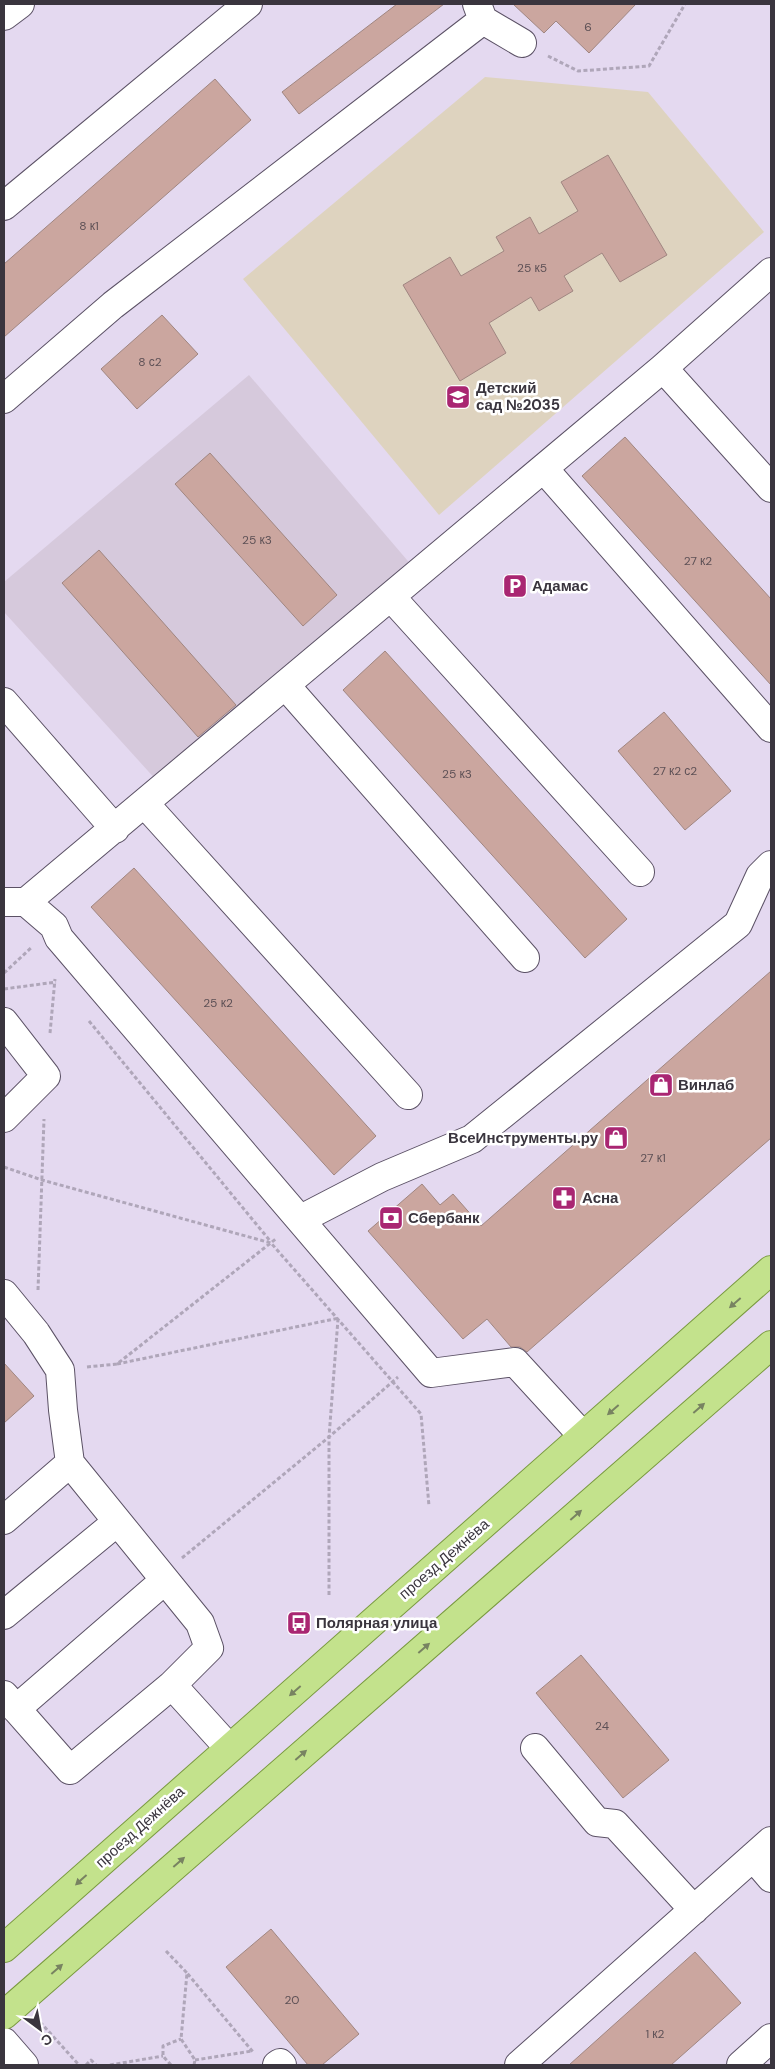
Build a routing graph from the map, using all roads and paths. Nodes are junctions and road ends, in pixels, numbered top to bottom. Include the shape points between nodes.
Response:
1 (20, 4) edge
2 (248, 4) edge
3 (685, 4) edge
4 (480, 12) edge
5 (4, 16) edge
6 (522, 43) joint
7 (4, 206) edge
8 (771, 272) edge
9 (663, 368) junction
10 (4, 399) edge
11 (544, 469) junction
12 (771, 488) edge
13 (391, 597) junction
14 (286, 686) junction
15 (4, 702) edge
16 (771, 728) edge
17 (145, 804) junction
18 (115, 829) junction
19 (771, 865) edge
20 (640, 872) dead end
21 (15, 902) edge
22 (57, 932) junction
23 (525, 958) dead end
24 (4, 973) edge
25 (55, 980) junction
26 (62, 988) dead end
27 (4, 989) edge
28 (87, 1019) dead end
29 (4, 1022) edge
30 (46, 1076) junction
31 (408, 1095) dead end
32 (4, 1118) edge
33 (4, 1167) edge
34 (42, 1180) junction
35 (301, 1219) junction
36 (271, 1242) junction
37 (771, 1270) edge
38 (4, 1294) edge
39 (369, 1300) junction
40 (338, 1319) junction
41 (36, 1333) junction
42 (771, 1345) edge
43 (418, 1358) junction
44 (117, 1364) junction
45 (60, 1370) junction
46 (392, 1382) junction
47 (329, 1436) junction
48 (583, 1436) junction
49 (70, 1463) junction
50 (429, 1506) dead end
51 (4, 1520) edge
52 (117, 1522) junction
53 (163, 1578) junction
54 (329, 1594) dead end
55 (4, 1616) edge
56 (172, 1685) junction
57 (10, 1702) edge
58 (229, 1748) junction
59 (535, 1748) dead end
60 (762, 1849) edge
61 (771, 1878) edge
62 (694, 1910) junction
63 (4, 1948) edge
64 (166, 1951) dead end
65 (187, 1973) junction
66 (4, 2015) edge
67 (40, 2022) dead end
68 (771, 2038) edge
69 (181, 2039) junction
70 (4, 2042) edge
71 (252, 2051) junction
72 (163, 2056) junction
73 (196, 2060) junction
74 (272, 2063) edge
75 (24, 2065) edge
76 (78, 2065) edge
77 (86, 2065) edge
78 (96, 2065) edge
79 (110, 2065) edge
80 (171, 2065) edge
81 (194, 2065) edge
82 (519, 2065) edge
83 (741, 2065) edge

1 - 5 street
2 - 7 street
3 - 6 path via 649,66 578,71
4 - 6 street
4 - 10 street via 114,305
8 - 9 street
9 - 11 street
9 - 12 street
11 - 13 street
11 - 16 street
13 - 14 street
13 - 20 street
14 - 17 street
14 - 23 street
15 - 18 street
17 - 18 street
17 - 31 street
18 - 21 street
19 - 35 street via 760,876 738,924 472,1139 382,1177
21 - 22 street
22 - 24 path
22 - 25 path
22 - 35 street
25 - 26 path
25 - 27 path
25 - 30 path
28 - 36 path
29 - 30 street
30 - 32 street
30 - 34 path
33 - 34 path
34 - 36 path
34 - 41 path
35 - 36 path
35 - 39 street
36 - 40 path
36 - 44 path
37 -> 48 main road, проезд Дежнёва
38 - 41 street
39 - 40 path
39 - 43 street
40 - 44 path
40 - 46 path
40 - 47 path
41 - 45 street
66 -> 42 main road
43 - 46 path
43 - 48 street via 431,1373 515,1362
44 - 45 path
45 - 49 street
46 - 47 path
46 - 50 path via 421,1414
47 - 53 path
47 - 54 path
48 -> 58 main road, проезд Дежнёва
49 - 51 street
49 - 52 street
52 - 53 street
52 - 55 street
53 - 56 street via 200,1623 209,1648
53 - 57 street
56 - 57 street via 70,1770
56 - 58 street
58 -> 63 main road, проезд Дежнёва
59 - 62 street via 598,1822 616,1824
60 - 61 street
60 - 62 street
62 - 82 street
64 - 65 path
65 - 69 path
65 - 71 path
67 - 76 path
68 - 83 street
69 - 72 path via 163,2046
69 - 73 path
70 - 75 street
71 - 73 path
71 - 74 path
72 - 79 path
72 - 80 path
73 - 81 path
77 - 78 path via 92,2060

